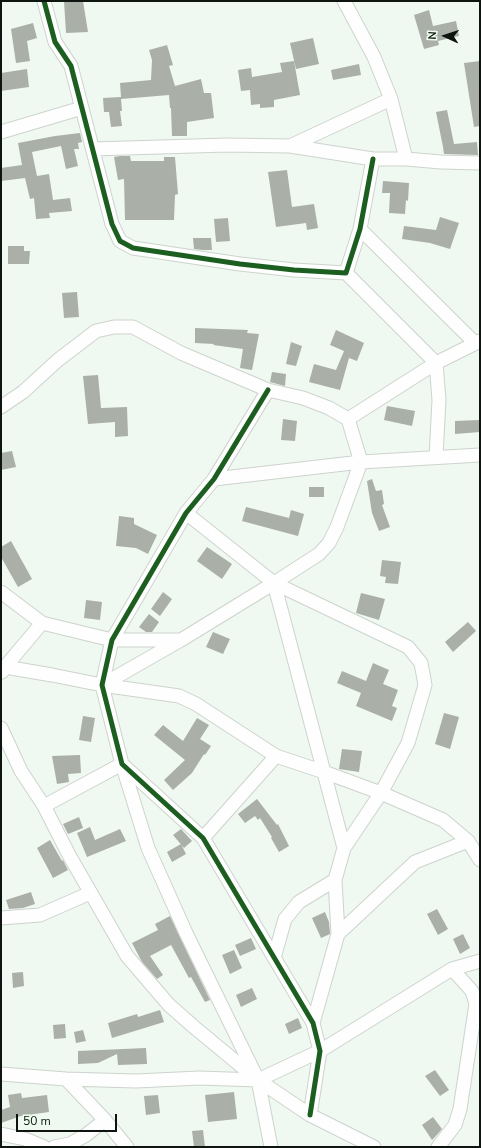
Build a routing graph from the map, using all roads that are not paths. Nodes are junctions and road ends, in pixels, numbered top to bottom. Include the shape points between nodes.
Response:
1 (44, 1) edge
2 (344, 1) edge
3 (391, 100) junction
4 (82, 108) junction
5 (1, 132) edge
6 (290, 146) junction
7 (93, 149) junction
8 (373, 159) junction
9 (406, 159) junction
10 (480, 163) edge
11 (360, 229) junction
12 (346, 273) junction
13 (478, 342) edge
14 (436, 364) junction
15 (268, 390) junction
16 (1, 407) edge
17 (348, 419) junction
18 (480, 455) edge
19 (436, 457) junction
20 (361, 462) junction
21 (214, 479) junction
22 (186, 513) junction
23 (274, 583) junction
24 (1, 592) edge
25 (42, 623) junction
26 (112, 640) junction
27 (181, 640) junction
28 (3, 670) edge
29 (102, 685) junction
30 (1, 728) edge
31 (276, 756) junction
32 (122, 764) junction
33 (324, 772) junction
34 (381, 793) junction
35 (44, 806) junction
36 (203, 838) junction
37 (468, 841) junction
38 (344, 848) junction
39 (480, 860) edge
40 (335, 880) junction
41 (90, 893) junction
42 (1, 918) edge
43 (338, 934) junction
44 (274, 958) junction
45 (480, 961) edge
46 (452, 969) junction
47 (313, 1023) junction
48 (320, 1051) junction
49 (1, 1074) edge
50 (66, 1079) junction
51 (258, 1080) junction
52 (310, 1114) junction
53 (105, 1120) junction
54 (1, 1134) edge
55 (44, 1147) edge
56 (54, 1147) edge
57 (127, 1147) edge
58 (271, 1147) edge
59 (374, 1147) edge
60 (438, 1147) edge

1 - 4 street via 55,42 71,66
2 - 3 street via 374,56
3 - 6 street
3 - 9 street
4 - 5 street
4 - 7 street
6 - 7 street
6 - 8 street
7 - 12 street via 112,224 120,241 133,248 248,265
8 - 9 street
8 - 11 street
9 - 10 street
11 - 12 street
11 - 13 street
12 - 14 street
13 - 14 street
14 - 17 street
14 - 19 street via 439,400
15 - 16 street via 181,353 133,327 114,327 96,331 58,360 23,392
15 - 17 street via 304,398
15 - 21 street
17 - 20 street
18 - 19 street
19 - 20 street
20 - 21 street
20 - 23 street via 329,543 319,554
21 - 22 street
22 - 23 street
22 - 26 street
23 - 27 street
23 - 33 street
23 - 34 street via 408,647 421,663 426,685 419,708 408,743
24 - 25 street
25 - 26 street
25 - 28 street
26 - 27 street
26 - 29 street
27 - 29 street
28 - 29 street via 52,675
29 - 31 street via 179,696 196,704
29 - 32 street
30 - 35 street via 22,771
31 - 33 street
31 - 36 street
32 - 35 street
32 - 36 street
32 - 51 street via 148,848 186,933
33 - 34 street
33 - 38 street
34 - 37 street via 442,820
34 - 38 street
35 - 41 street
36 - 44 street
37 - 39 street
37 - 43 street via 415,862
38 - 40 street
40 - 43 street
40 - 44 street via 299,902 285,919
41 - 42 street via 40,915
41 - 51 street via 127,956 169,1005
43 - 47 street
44 - 47 street
45 - 46 street
46 - 48 street
46 - 60 street via 472,991 476,1004 460,1109 455,1125
47 - 48 street
48 - 51 street
48 - 52 street
49 - 50 street
50 - 51 street
50 - 53 street
51 - 52 street
51 - 58 street
52 - 59 street
53 - 56 street via 70,1144
53 - 57 street
54 - 55 street via 25,1139

